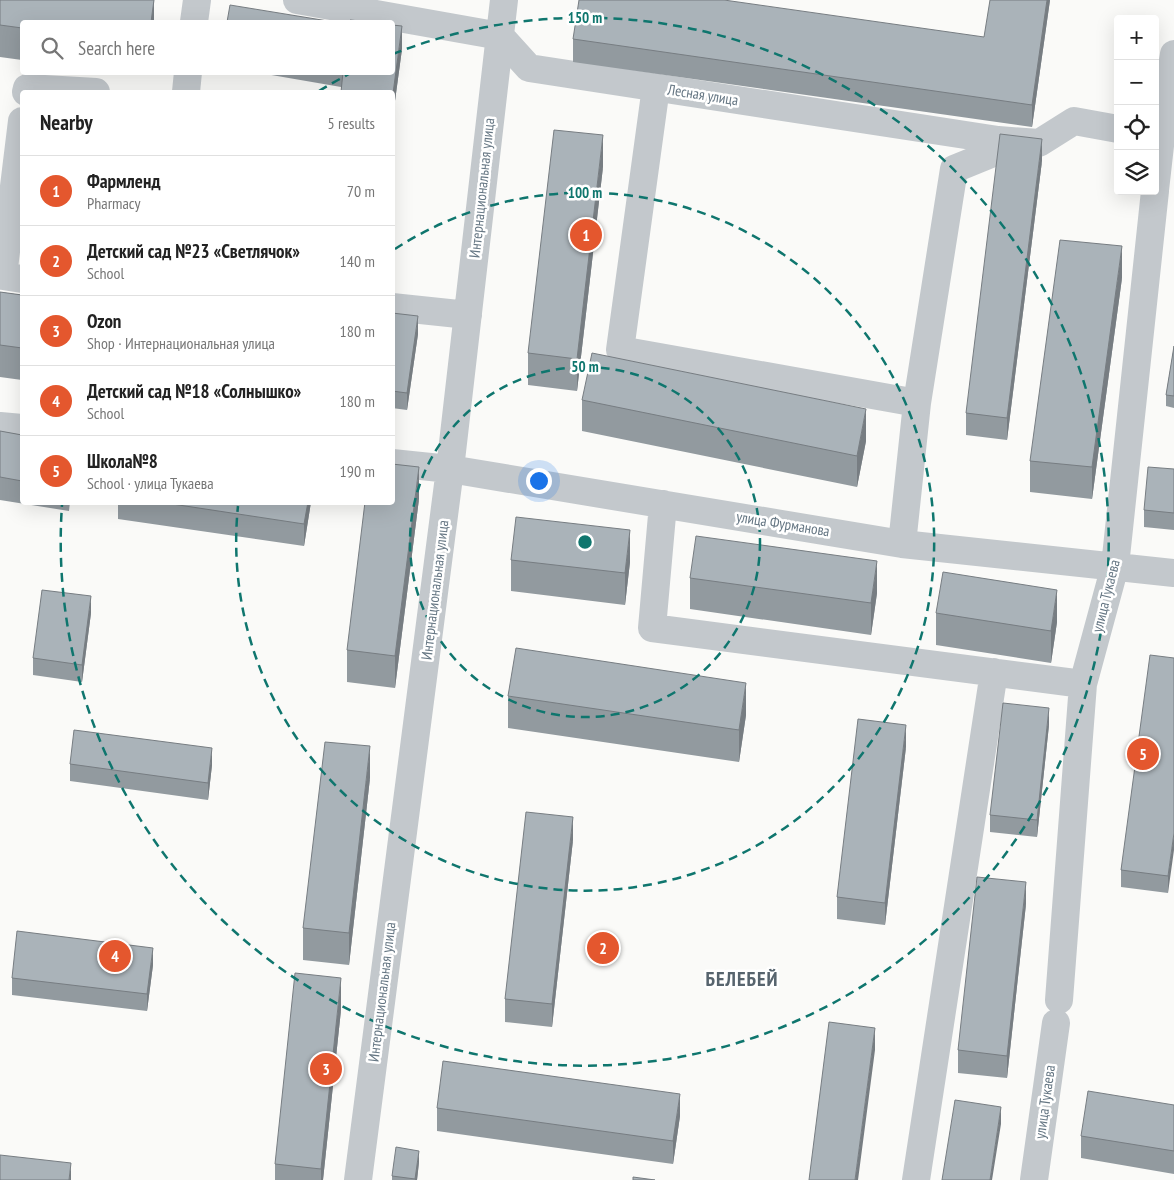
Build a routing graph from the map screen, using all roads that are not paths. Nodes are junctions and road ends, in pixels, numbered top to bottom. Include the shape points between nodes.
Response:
1 (197, 0) edge
2 (297, 0) edge
3 (504, 0) edge
4 (194, 20) edge
5 (500, 36) junction
6 (1174, 54) edge
7 (188, 75) edge
8 (656, 87) junction
9 (26, 90) edge
10 (62, 90) edge
11 (186, 90) edge
12 (1114, 128) edge
13 (20, 137) edge
14 (1163, 137) edge
15 (1020, 142) junction
16 (1159, 164) edge
17 (1155, 195) edge
18 (20, 278) edge
19 (395, 307) edge
20 (468, 316) junction
21 (916, 403) junction
22 (0, 426) edge
23 (20, 428) edge
24 (395, 463) edge
25 (450, 469) junction
26 (663, 504) junction
27 (902, 544) junction
28 (1115, 566) junction
29 (1174, 574) edge
30 (994, 672) junction
31 (1083, 684) junction
32 (358, 1180) edge
33 (916, 1180) edge
34 (1034, 1180) edge

1 - 4 street
2 - 5 street
3 - 5 street, Интернациональная улица
5 - 8 street, Лесная улица via 529,68
5 - 20 street, Интернациональная улица
6 - 14 street, улица Тукаева
7 - 11 street
8 - 15 street, Лесная улица
8 - 21 street via 620,350
9 - 10 street
12 - 15 street, Лесная улица via 1074,121 1039,143
13 - 18 street via 3,276
14 - 16 street, улица Тукаева
15 - 21 street via 954,169
17 - 28 street, улица Тукаева
19 - 20 street
20 - 25 street, Интернациональная улица
21 - 27 street
22 - 23 street
24 - 25 street, улица Фурманова
25 - 26 street, улица Фурманова
25 - 32 street, Интернациональная улица
26 - 27 street, улица Фурманова
26 - 30 street via 652,628
27 - 28 street, улица Фурманова
28 - 29 street, улица Фурманова
28 - 31 street, улица Тукаева
30 - 31 street
30 - 33 street
31 - 34 street, улица Тукаева via 1057,1012

